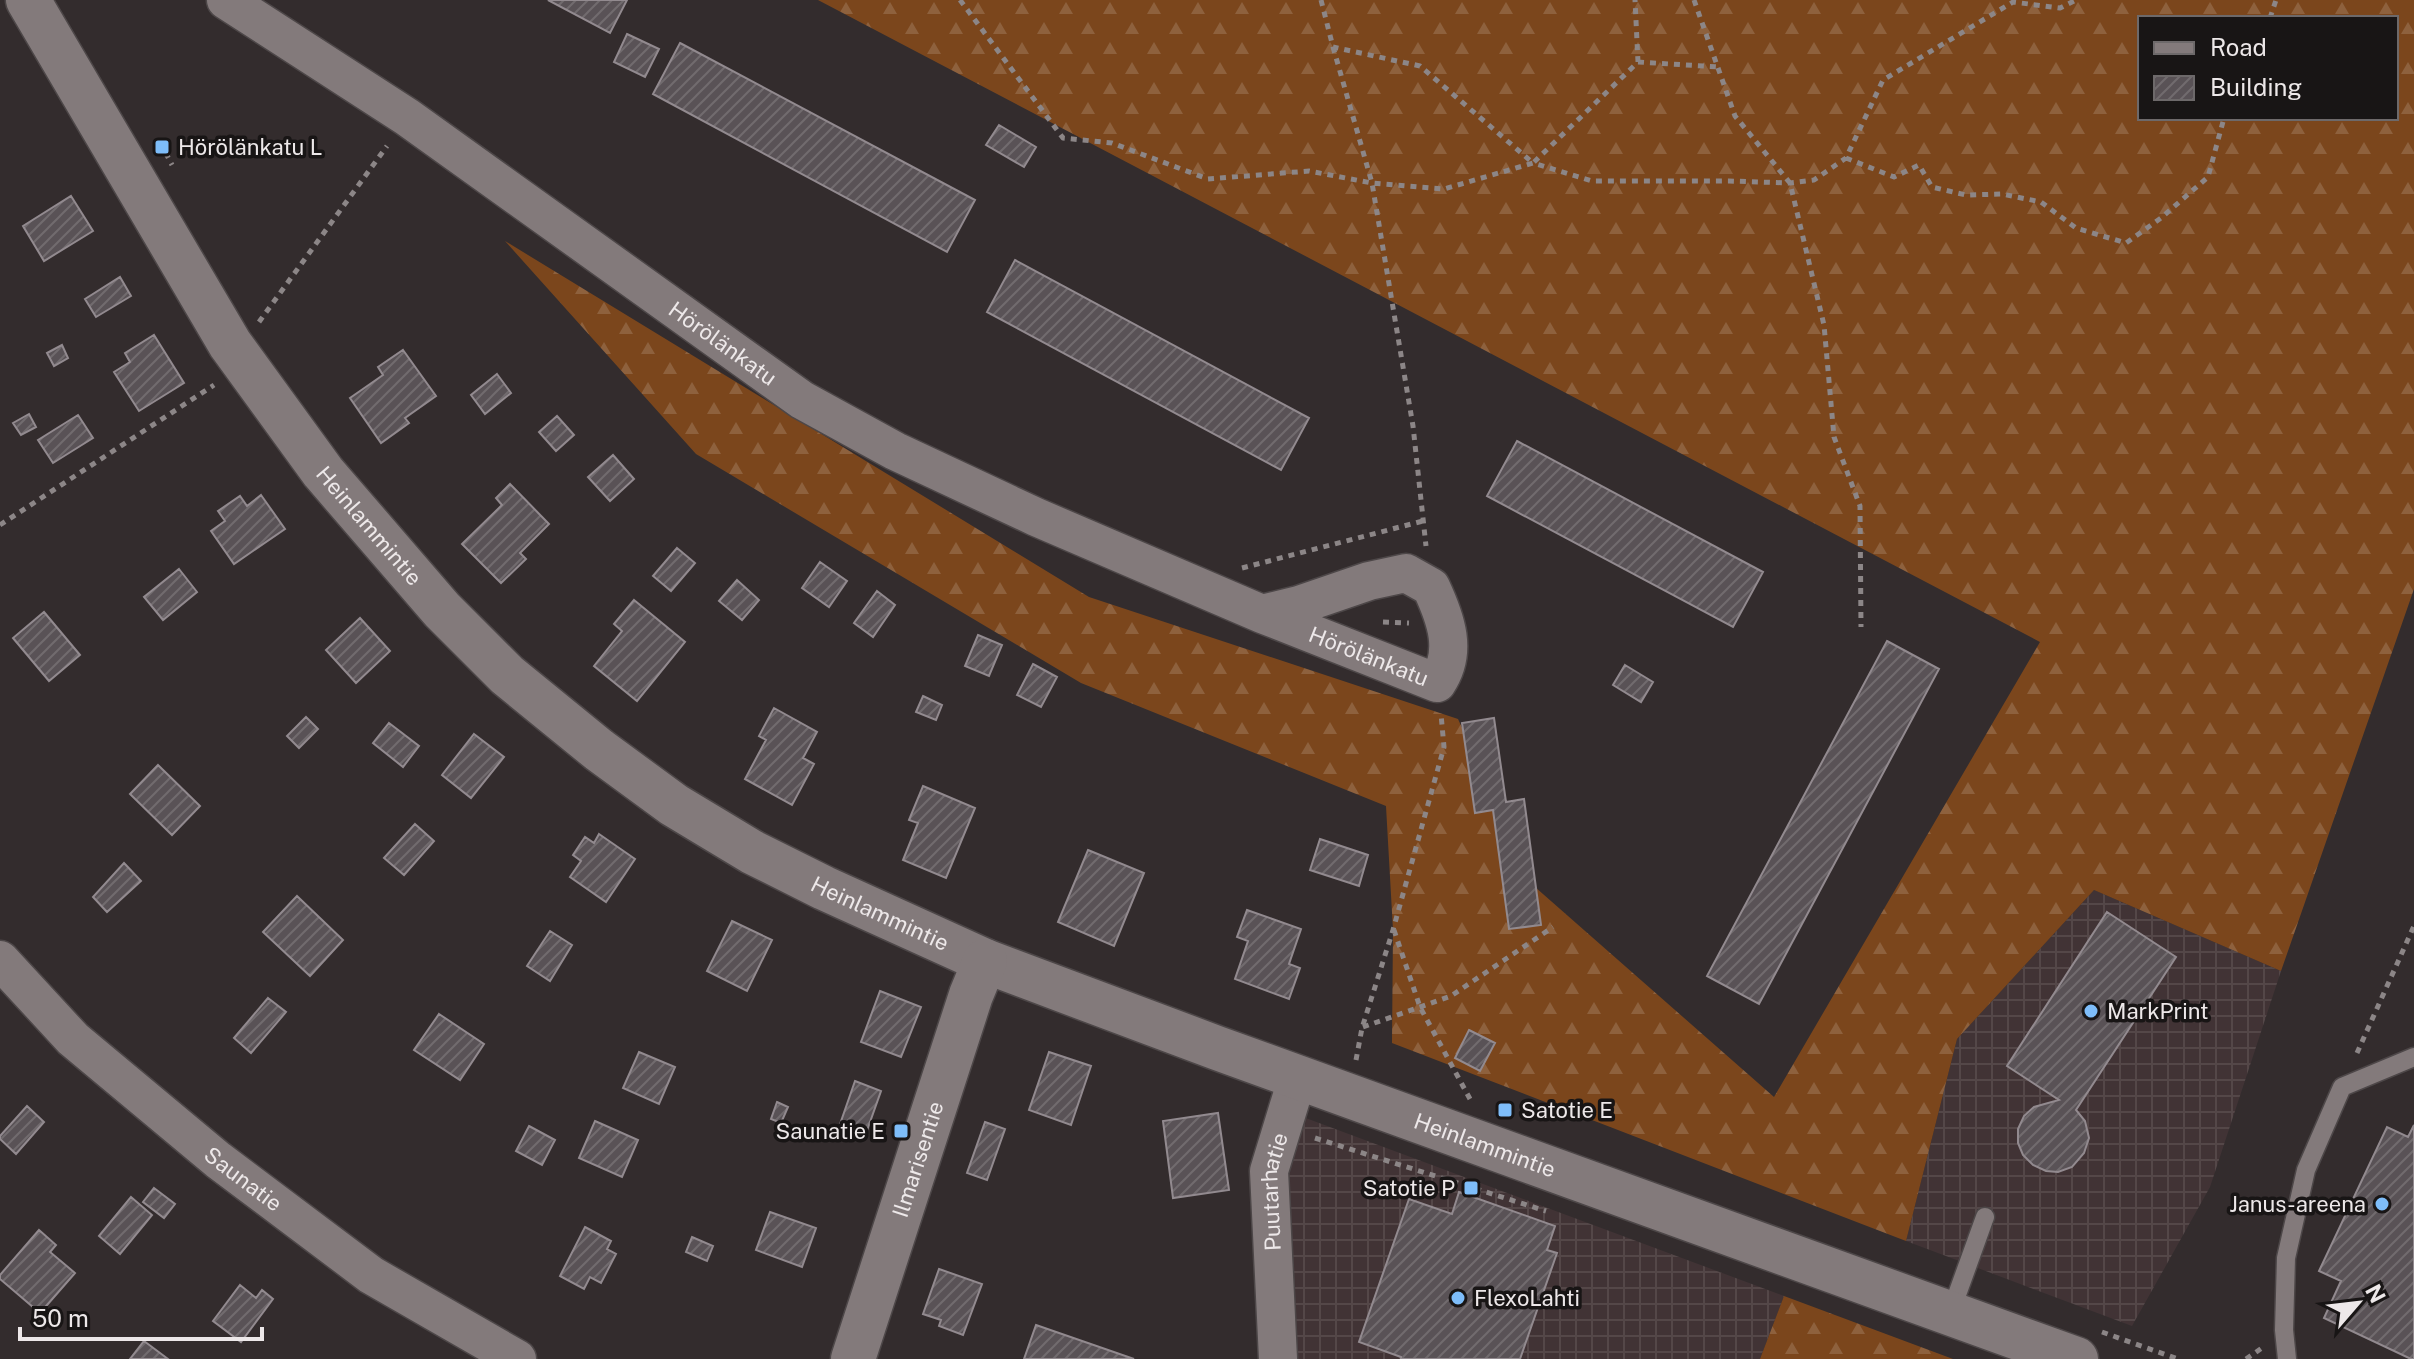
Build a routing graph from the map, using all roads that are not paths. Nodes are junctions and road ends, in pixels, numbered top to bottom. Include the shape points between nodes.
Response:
1 (28, 0) edge
2 (226, 0) edge
3 (1262, 614) junction
4 (0, 960) edge
5 (985, 961) junction
6 (2414, 1057) edge
7 (1298, 1076) junction
8 (1985, 1217) dead end
9 (1950, 1314) junction
10 (517, 1359) edge
11 (853, 1359) edge
12 (1278, 1359) edge
13 (2076, 1359) edge
14 (2287, 1359) edge

1 - 5 street, Heinlammintie via 230,344 323,472 442,610 507,675 674,805 752,852
2 - 3 street, Hörölänkatu via 407,117 802,400 1022,511
3 - 3 street, Hörölänkatu via 1437,683 1451,645 1431,587 1406,573
4 - 10 street, Saunatie via 73,1039 218,1160 371,1275
5 - 7 street, Heinlammintie
5 - 11 street, Ilmarisentie
6 - 14 lane via 2342,1087 2306,1170 2286,1258
7 - 9 street, Heinlammintie
7 - 12 street, Puutarhatie via 1269,1171
8 - 9 lane
9 - 13 street, Heinlammintie

